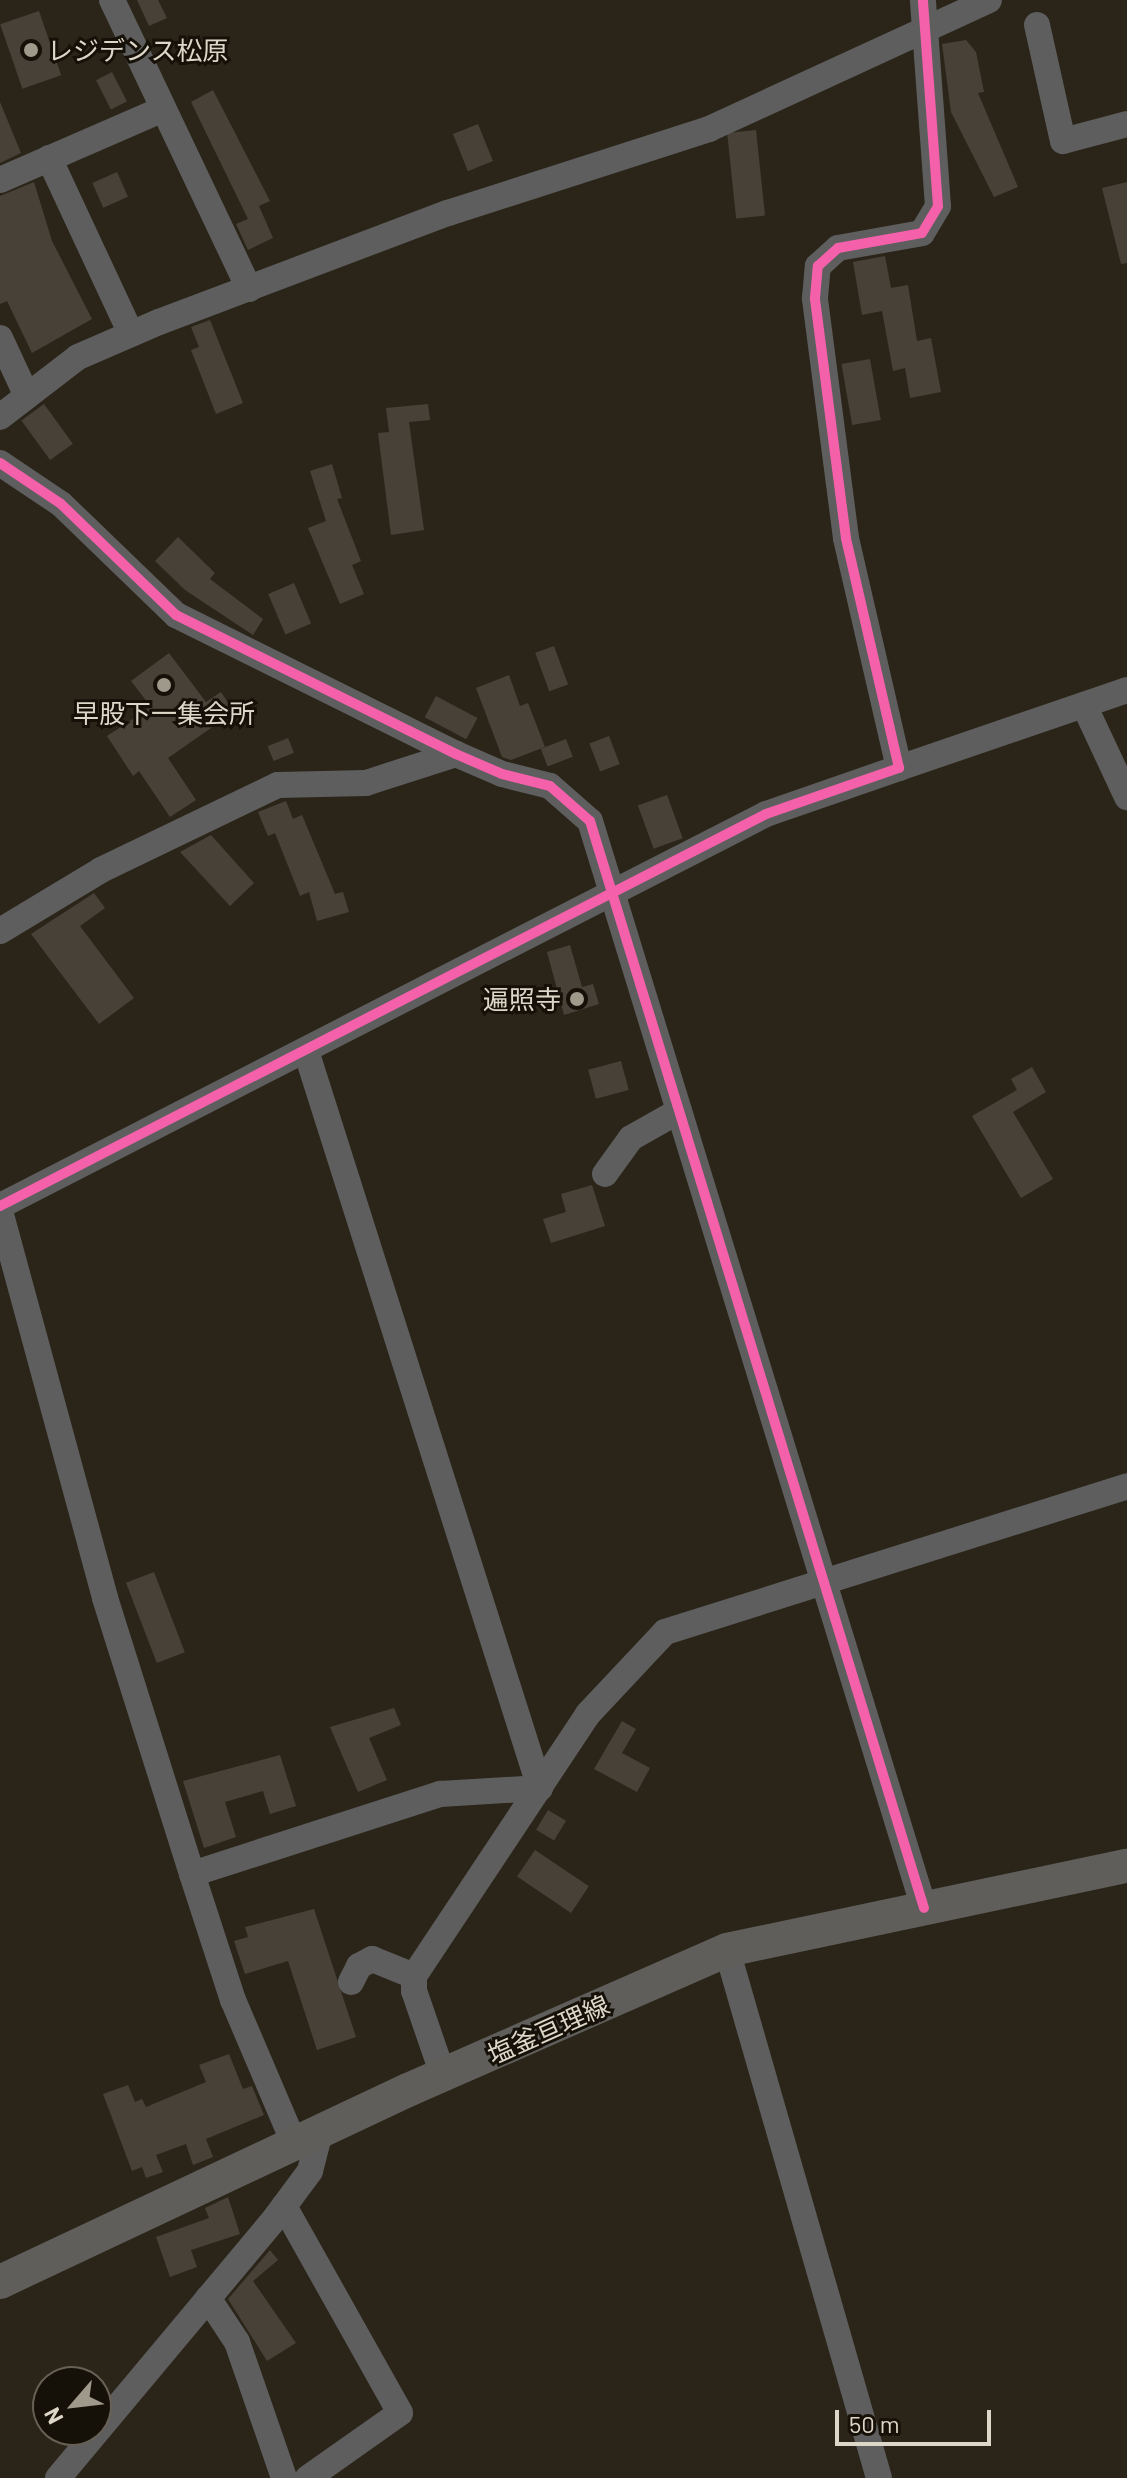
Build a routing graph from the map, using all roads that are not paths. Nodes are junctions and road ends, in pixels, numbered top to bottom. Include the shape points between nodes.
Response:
1 (112, 0) edge
2 (923, 0) edge
3 (989, 0) edge
4 (1037, 25) dead end
5 (928, 27) junction
6 (163, 109) junction
7 (1127, 124) edge
8 (49, 158) junction
9 (0, 180) edge
10 (249, 289) junction
11 (131, 334) junction
12 (0, 338) edge
13 (26, 394) junction
14 (0, 417) edge
15 (0, 463) edge
16 (1127, 690) edge
17 (1084, 705) junction
18 (456, 754) junction
19 (899, 768) junction
20 (1127, 797) edge
21 (612, 893) junction
22 (0, 931) edge
23 (306, 1051) junction
24 (679, 1111) junction
25 (605, 1174) dead end
26 (0, 1207) edge
27 (1127, 1486) edge
28 (823, 1582) junction
29 (540, 1788) junction
30 (1127, 1866) edge
31 (192, 1874) junction
32 (924, 1908) junction
33 (727, 1950) junction
34 (414, 1976) junction
35 (351, 1982) dead end
36 (443, 2075) junction
37 (307, 2138) junction
38 (284, 2206) junction
39 (0, 2282) edge
40 (208, 2298) junction
41 (58, 2478) edge
42 (284, 2478) edge
43 (308, 2478) edge
44 (879, 2478) edge

1 - 6 street
2 - 5 street
3 - 5 street
4 - 7 street via 1063,141
5 - 10 street via 709,129 448,213
5 - 19 street via 938,206 922,233 838,248 818,266 815,298 846,538
6 - 8 street
6 - 10 street
8 - 9 street
8 - 11 street
10 - 11 street
11 - 13 street via 78,357
12 - 13 street
13 - 14 street
15 - 18 street via 61,504 176,615
16 - 17 street
17 - 19 street
17 - 20 street
18 - 21 street via 502,774 550,786 573,801 590,821
18 - 22 street via 366,783 278,785 101,870
19 - 21 street via 766,814
21 - 23 street
21 - 24 street
23 - 26 street
23 - 29 street
24 - 25 street via 631,1138
24 - 28 street
26 - 31 street via 105,1598
27 - 28 street
28 - 29 street via 665,1632 588,1714
28 - 32 street
29 - 31 street via 440,1794
29 - 34 street
30 - 32 main road, 塩釜亘理線
31 - 37 street via 233,2000
32 - 33 main road, 塩釜亘理線
33 - 36 main road, 塩釜亘理線
33 - 44 street
34 - 35 street via 372,1959 359,1966
34 - 36 street via 414,1991
36 - 37 main road, 塩釜亘理線
37 - 38 street via 310,2171
37 - 39 main road, 塩釜亘理線
38 - 40 street
38 - 43 street via 400,2413
40 - 41 street
40 - 42 street via 237,2342

